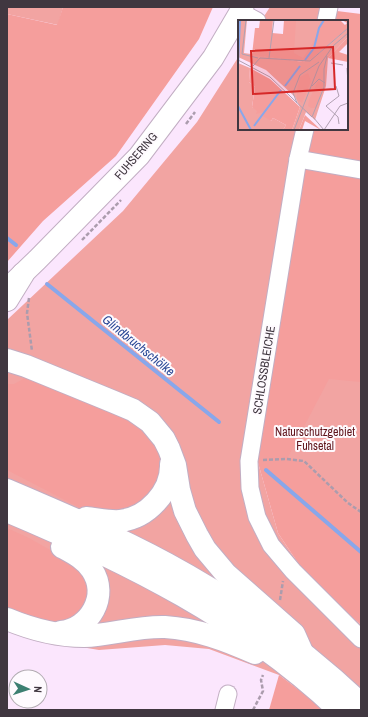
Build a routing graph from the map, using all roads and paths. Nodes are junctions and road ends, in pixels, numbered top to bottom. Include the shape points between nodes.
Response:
1 (329, 7) edge
2 (326, 20) edge
3 (238, 25) edge
4 (195, 112) dead end
5 (181, 130) dead end
6 (304, 130) edge
7 (298, 159) junction
8 (361, 170) edge
9 (124, 197) dead end
10 (79, 243) dead end
11 (27, 283) junction
12 (7, 288) edge
13 (7, 300) edge
14 (12, 357) edge
15 (169, 449) junction
16 (250, 461) junction
17 (7, 490) edge
18 (7, 511) edge
19 (361, 512) edge
20 (63, 514) junction
21 (35, 523) junction
22 (293, 570) junction
23 (278, 607) dead end
24 (7, 619) edge
25 (53, 633) junction
26 (361, 639) edge
27 (296, 660) junction
28 (263, 675) dead end
29 (361, 704) edge
30 (253, 710) edge
31 (339, 710) edge

1 - 2 street
3 - 11 main road, FUHSERING via 139,156
4 - 5 path
6 - 7 street, SCHLOSSBLEICHE
7 - 8 street
7 - 16 street, SCHLOSSBLEICHE
9 - 10 path
11 - 12 main road, FUHSERING
11 - 13 highway
11 - 14 path via 31,356
14 - 15 highway via 133,410 157,430
15 - 20 highway via 171,467 167,484 157,501 141,514 110,522
15 - 27 highway via 185,511 196,535 226,574 294,634
16 - 19 path via 304,461
16 - 22 street, SCHLOSSBLEICHE via 250,488 257,517 271,546
17 - 20 highway
18 - 21 highway
20 - 27 highway via 114,537 209,588 256,619
21 - 25 highway via 46,536 87,563 98,588 96,605 86,621 71,630
21 - 27 highway via 160,582 242,632
22 - 23 path via 283,581
22 - 26 street, SCHLOSSBLEICHE
24 - 25 highway
25 - 27 highway via 84,636 136,628 180,628
27 - 29 highway via 337,681
27 - 31 highway
28 - 30 path via 263,691

